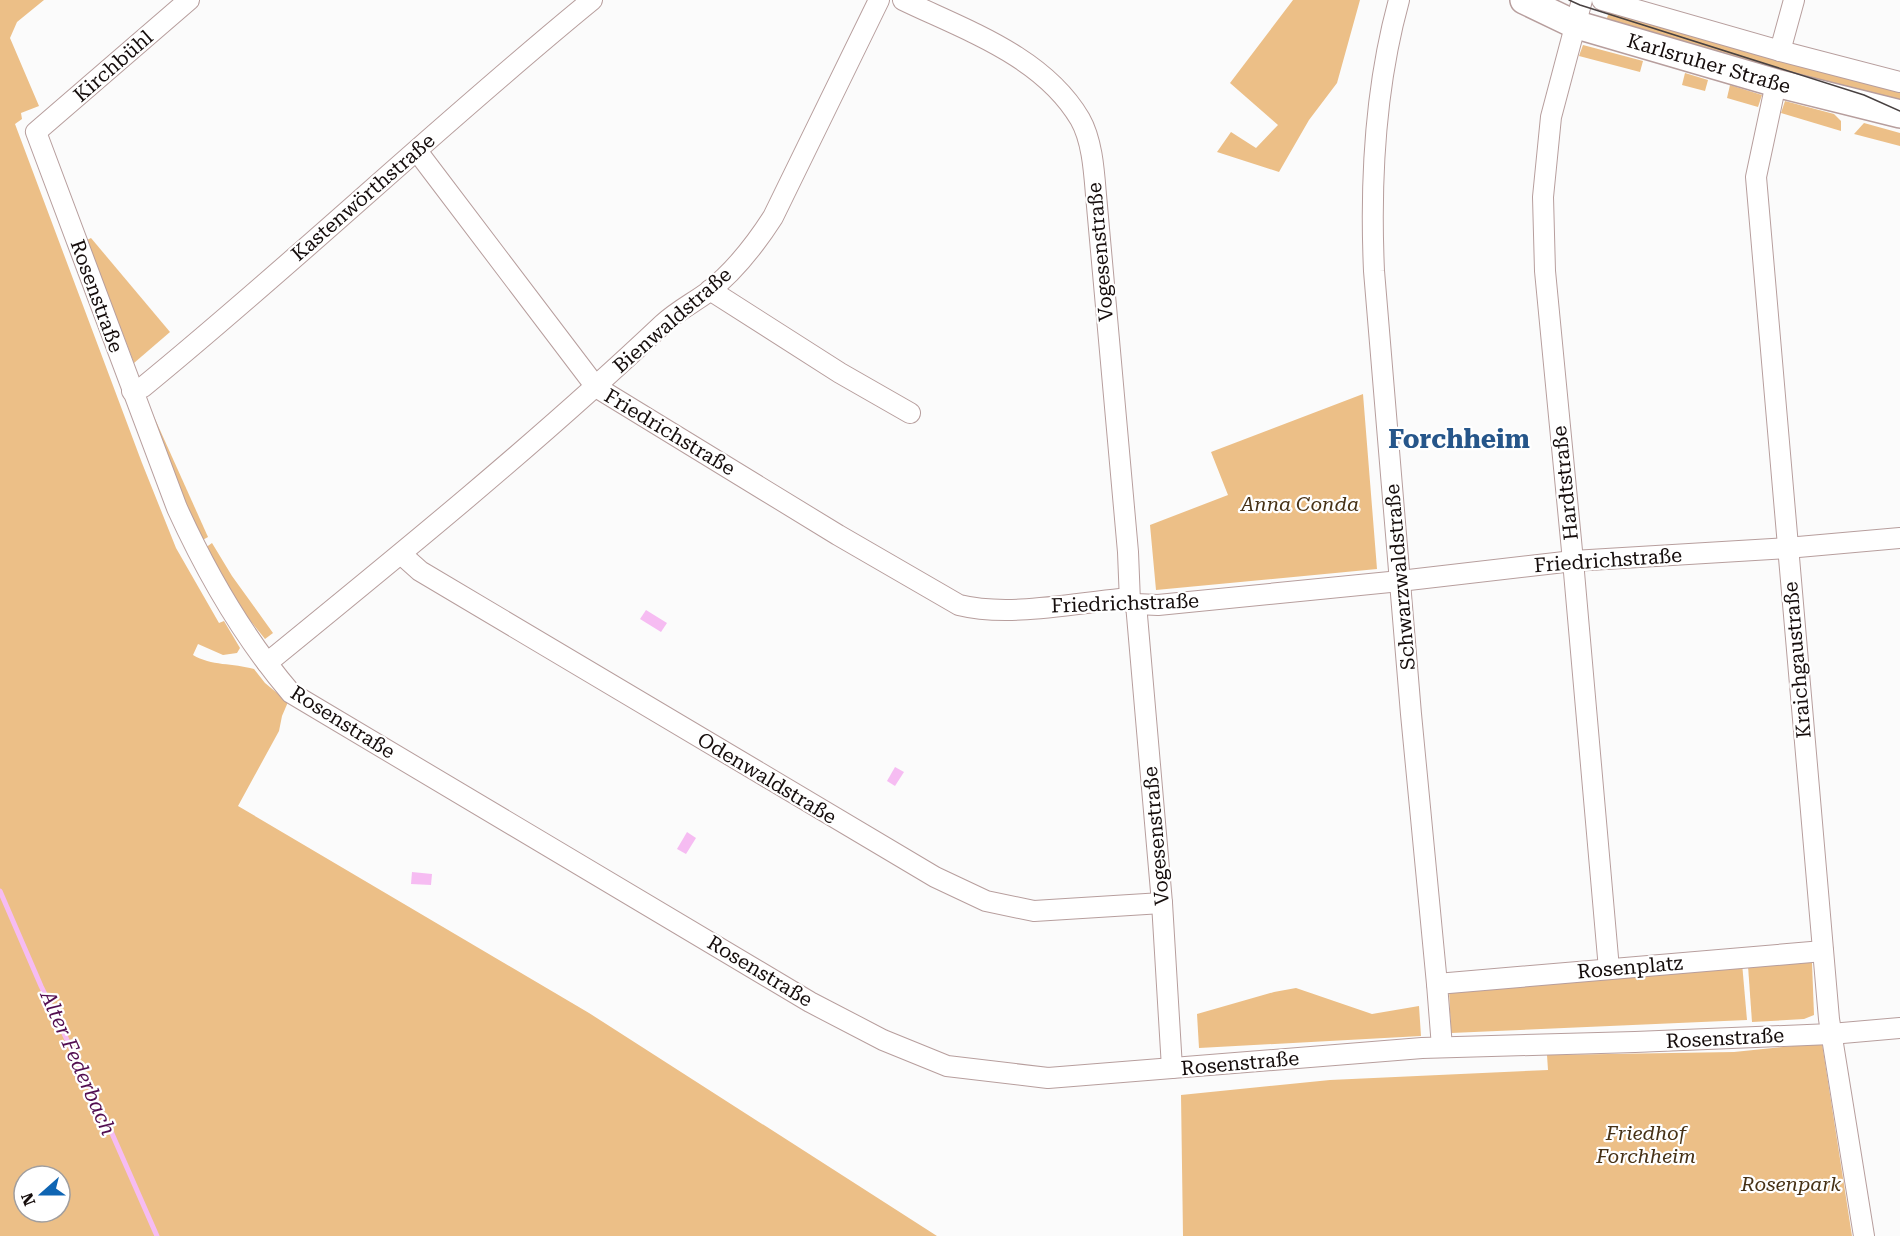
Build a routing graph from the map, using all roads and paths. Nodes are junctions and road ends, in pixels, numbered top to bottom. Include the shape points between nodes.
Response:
1 (189, 0) edge
2 (592, 0) edge
3 (879, 0) edge
4 (903, 0) edge
5 (1399, 0) edge
6 (1524, 0) edge
7 (1602, 0) edge
8 (1794, 0) edge
9 (1578, 12) edge
10 (1780, 51) junction
11 (1900, 82) edge
12 (1776, 83) junction
13 (1900, 114) edge
14 (36, 132) joint
15 (417, 151) junction
16 (710, 290) junction
17 (597, 387) junction
18 (132, 391) junction
19 (910, 413) dead end
20 (1900, 538) edge
21 (1787, 548) junction
22 (401, 554) junction
23 (1573, 561) junction
24 (1400, 581) junction
25 (1133, 603) junction
26 (267, 663) junction
27 (1162, 903) junction
28 (1823, 951) junction
29 (1609, 969) junction
30 (1437, 984) junction
31 (1900, 1028) edge
32 (1831, 1034) junction
33 (1442, 1047) junction
34 (1172, 1068) junction
35 (1864, 1236) edge

1 - 14 street, Kirchbühl
2 - 15 street, Kastenwörthstraße
3 - 16 street, Bienwaldstraße via 773,217 753,248
4 - 25 street, Vogesenstraße via 1034,68 1064,97 1085,132 1096,195
5 - 24 street, Schwarzwaldstraße via 1380,103 1372,218
6 - 9 street, Karlsruher Straße
7 - 10 street, Karlsruher Straße
8 - 10 street
9 - 12 street, Karlsruher Straße
9 - 23 street, Hardtstraße via 1551,117 1544,197 1545,271
10 - 11 street, Karlsruher Straße
12 - 13 street, Karlsruher Straße
12 - 21 street, Kraichgaustraße via 1756,177
14 - 18 street, Rosenstraße
15 - 17 street, Friedrichstraße
15 - 18 street, Kastenwörthstraße via 188,350
16 - 17 street, Bienwaldstraße via 668,319
16 - 19 street
17 - 22 street, Bienwaldstraße
17 - 25 street, Friedrichstraße via 959,605 998,610 1120,599
18 - 26 street, Rosenstraße via 193,542 226,602
20 - 21 street, Friedrichstraße
21 - 23 street, Friedrichstraße
21 - 28 street, Kraichgaustraße
22 - 26 street, Bienwaldstraße
22 - 27 street, Odenwaldstraße via 420,571 697,737 935,877 986,901 1034,911
23 - 24 street, Friedrichstraße
23 - 29 street, Hardtstraße
24 - 25 street, Friedrichstraße via 1158,604
24 - 30 street, Schwarzwaldstraße
25 - 27 street, Vogesenstraße
26 - 34 street, Rosenstraße via 291,693 810,1002 883,1040 947,1066 1048,1078
27 - 34 street, Vogesenstraße
28 - 29 street, Rosenplatz
28 - 32 street, Kraichgaustraße
29 - 30 street, Rosenplatz
30 - 33 street, Schwarzwaldstraße
31 - 32 street, Rosenstraße
32 - 33 street, Rosenstraße
32 - 35 street, Kraichgaustraße
33 - 34 street, Rosenstraße

